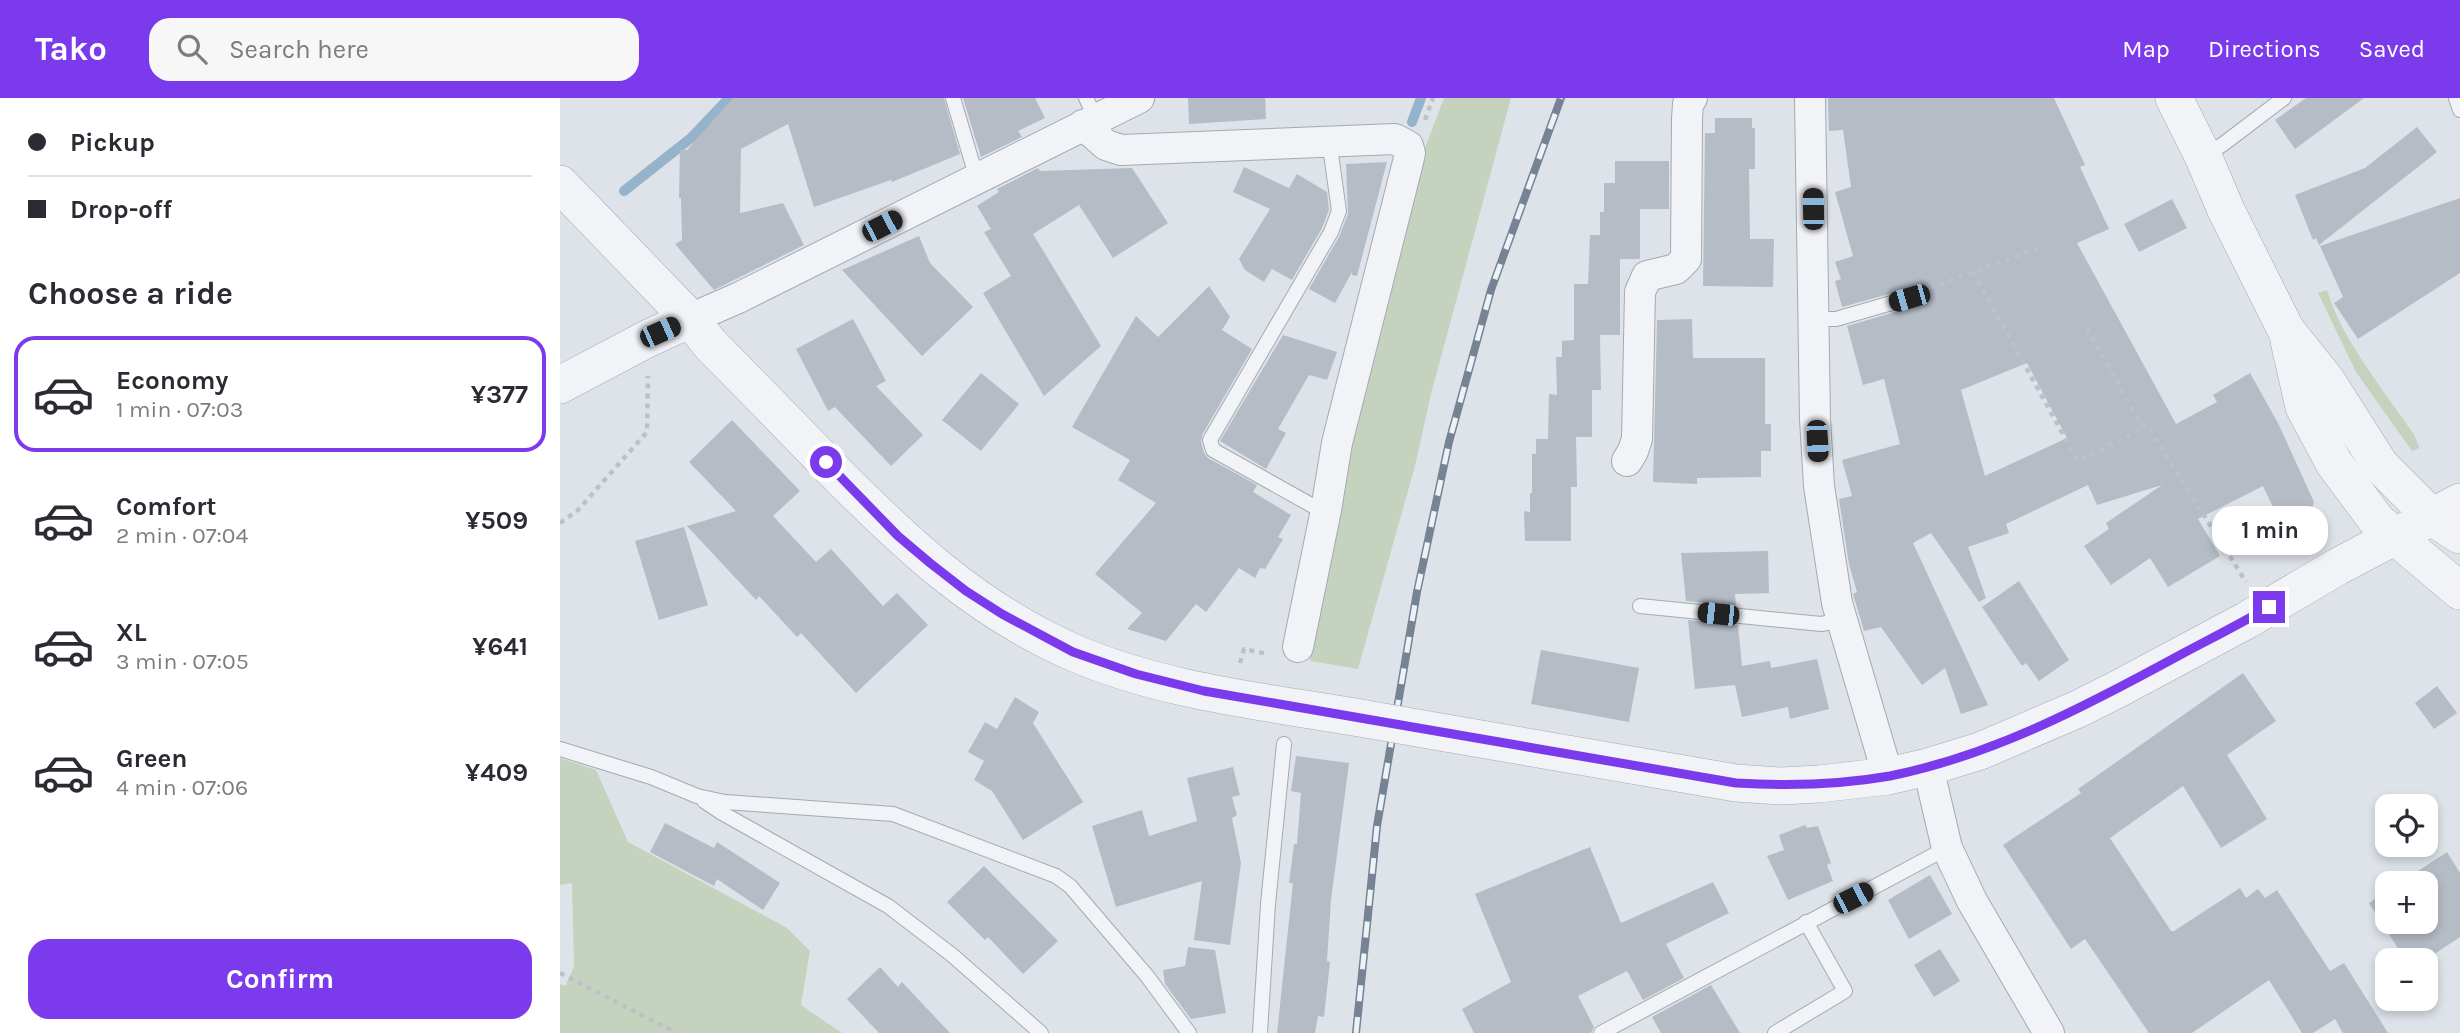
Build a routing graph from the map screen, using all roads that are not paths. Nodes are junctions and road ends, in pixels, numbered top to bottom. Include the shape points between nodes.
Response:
1 (953, 98) edge
2 (1139, 98) edge
3 (1692, 98) edge
4 (1810, 98) edge
5 (2174, 98) edge
6 (2284, 98) edge
7 (2456, 98) edge
8 (2460, 110) edge
9 (1088, 114) edge
10 (1329, 140) junction
11 (2203, 156) junction
12 (977, 178) junction
13 (560, 184) edge
14 (1909, 298) road end
15 (690, 319) junction
16 (1815, 319) junction
17 (2286, 330) junction
18 (560, 385) edge
19 (1627, 461) dead end
20 (1326, 510) junction
21 (2451, 518) edge
22 (2395, 537) junction
23 (2460, 591) edge
24 (1640, 606) dead end
25 (1844, 620) junction
26 (1288, 653) road end
27 (1284, 744) dead end
28 (560, 749) edge
29 (1928, 767) junction
30 (1888, 776) junction
31 (697, 796) junction
32 (1947, 848) junction
33 (1806, 922) junction
34 (1041, 1033) edge
35 (1189, 1033) edge
36 (1260, 1033) edge
37 (1601, 1033) edge
38 (1776, 1033) edge
39 (2049, 1033) edge

1 - 12 lane
2 - 9 street
3 - 19 street via 1687,120 1686,260 1676,269 1647,276 1640,292 1637,439
4 - 16 street
5 - 11 street
6 - 11 lane
7 - 8 lane
9 - 10 street via 1106,145 1121,150
9 - 12 street
10 - 20 street via 1395,139 1408,146 1410,153 1337,443
10 - 20 lane via 1339,211 1331,232 1210,440 1213,450
11 - 17 street
12 - 15 street
13 - 15 street
14 - 16 lane via 1836,319
15 - 18 street
15 - 30 street, bridge via 898,536 966,591 1073,652 1204,691 1736,783 1781,786
16 - 25 street via 1819,486 1837,603
17 - 21 street via 2326,380 2380,465
17 - 22 street via 2304,407 2323,446 2376,522
20 - 26 street
21 - 22 street
22 - 23 street
22 - 29 street via 2087,705 1980,751
24 - 25 lane via 1821,624
25 - 30 street
27 - 36 lane
28 - 31 lane
29 - 30 street
29 - 32 street
31 - 34 lane via 888,906 961,961
31 - 35 lane via 893,814 1056,876 1070,886 1147,976
32 - 33 lane
32 - 39 street via 1972,901
33 - 37 lane
33 - 38 lane via 1845,991

